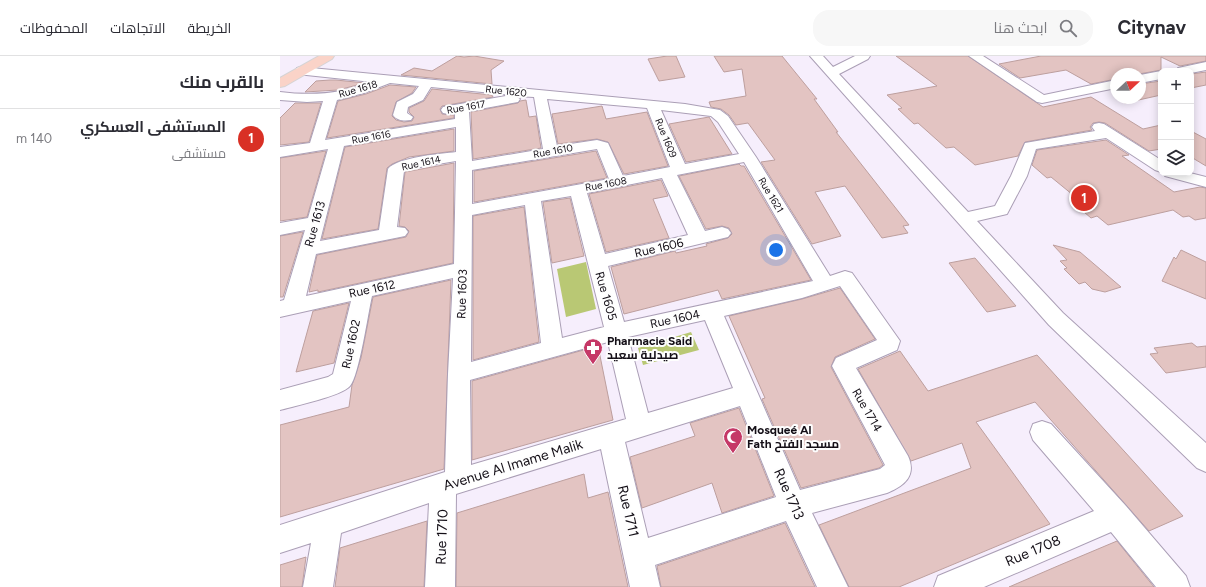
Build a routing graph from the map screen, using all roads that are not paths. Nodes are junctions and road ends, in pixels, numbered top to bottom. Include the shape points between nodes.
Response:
1 (310, 56) edge
2 (328, 56) edge
3 (816, 56) edge
4 (864, 56) edge
5 (975, 56) edge
6 (1206, 66) edge
7 (1194, 68) edge
8 (301, 71) junction
9 (280, 73) edge
10 (832, 73) junction
11 (1158, 76) edge
12 (1146, 78) edge
13 (389, 79) junction
14 (280, 83) edge
15 (428, 83) junction
16 (1110, 85) edge
17 (540, 95) junction
18 (280, 96) edge
19 (331, 97) junction
20 (653, 106) junction
21 (434, 112) dead end
22 (710, 112) joint
23 (420, 115) dead end
24 (462, 115) junction
25 (405, 124) junction
26 (337, 143) junction
27 (316, 146) junction
28 (280, 152) edge
29 (551, 152) junction
30 (748, 157) junction
31 (463, 161) junction
32 (1158, 165) edge
33 (674, 172) junction
34 (1183, 176) edge
35 (618, 182) junction
36 (1206, 182) edge
37 (578, 189) junction
38 (532, 197) junction
39 (464, 211) junction
40 (965, 218) junction
41 (316, 222) junction
42 (280, 229) edge
43 (722, 233) dead end
44 (699, 238) junction
45 (308, 249) junction
46 (597, 262) junction
47 (463, 269) junction
48 (835, 281) junction
49 (363, 291) junction
50 (286, 307) edge
51 (712, 311) junction
52 (616, 332) junction
53 (553, 349) junction
54 (459, 374) junction
55 (747, 394) junction
56 (280, 400) edge
57 (640, 427) junction
58 (1042, 432) dead end
59 (611, 436) junction
60 (1206, 460) edge
61 (450, 484) junction
62 (793, 505) junction
63 (1116, 516) junction
64 (328, 524) junction
65 (280, 539) edge
66 (638, 556) junction
67 (318, 587) edge
68 (440, 587) edge
69 (644, 587) edge
70 (833, 587) edge
71 (949, 587) edge
72 (1175, 587) edge

1 - 9 main road
2 - 8 main road
3 - 10 street
4 - 10 street
5 - 16 street via 1042,99
6 - 7 street
8 - 13 street, Rue 1620
8 - 14 main road
10 - 40 street
11 - 12 street
13 - 15 street, Rue 1620
13 - 19 street, Rue 1618 via 368,88
15 - 17 street, Rue 1620
15 - 25 street via 418,97 402,105 400,115
17 - 20 street, Rue 1620
17 - 24 street, Rue 1617
17 - 29 street
18 - 19 street via 309,99
19 - 27 street, Rue 1618
20 - 22 street, Rue 1620 via 685,103
20 - 33 street, Rue 1609
21 - 24 street, Rue 1617
22 - 30 street, Rue 1621 via 723,119
23 - 25 street
24 - 25 street, Rue 1616
24 - 31 street, Rue 1603
25 - 26 street, Rue 1616
26 - 27 street, Rue 1616
26 - 41 street, Rue 1613
27 - 28 street, Rue 1616
29 - 31 street, Rue 1610
29 - 35 street, Rue 1610 via 601,144
30 - 33 street, Rue 1608
30 - 48 street, Rue 1621
31 - 39 street, Rue 1603
31 - 45 street, Rue 1614 via 404,165 396,169 393,233
32 - 40 street via 1103,130 1030,146 1019,176 1001,210
33 - 35 street, Rue 1608
33 - 44 street, Rue 1609
34 - 36 street
35 - 37 street, Rue 1608
37 - 38 street, Rue 1608
37 - 46 street, Rue 1605
38 - 39 street, Rue 1608
38 - 53 street
39 - 47 street, Rue 1603
40 - 60 street via 1056,319
41 - 42 street
41 - 45 street, Rue 1613
43 - 44 street, Rue 1606
44 - 46 street, Rue 1606
45 - 50 street, Rue 1613
46 - 52 street, Rue 1605
47 - 49 street, Rue 1612
47 - 54 street, Rue 1603
48 - 51 street, Rue 1604 via 764,301
48 - 62 street, Rue 1714 via 889,341 889,344 843,366 899,465 899,470 887,480
49 - 50 street, Rue 1612
49 - 56 street, Rue 1602 via 342,380 334,385
51 - 52 street, Rue 1604
51 - 55 street, Rue 1713
52 - 53 street, Rue 1604
52 - 57 street, Rue 1605
53 - 54 street, Rue 1604
54 - 61 street, Rue 1603
55 - 57 street, Avenue Al Imame Malik
55 - 62 street, Rue 1713
57 - 59 street, Avenue Al Imame Malik
58 - 63 street
59 - 61 street, Avenue Al Imame Malik
59 - 66 street, Rue 1711
61 - 64 street, Avenue Al Imame Malik
61 - 68 street, Rue 1710
62 - 66 street
62 - 70 street, Rue 1713
63 - 71 street, Rue 1708
63 - 72 street
64 - 65 street, Avenue Al Imame Malik
64 - 67 street
66 - 69 street, Rue 1711

